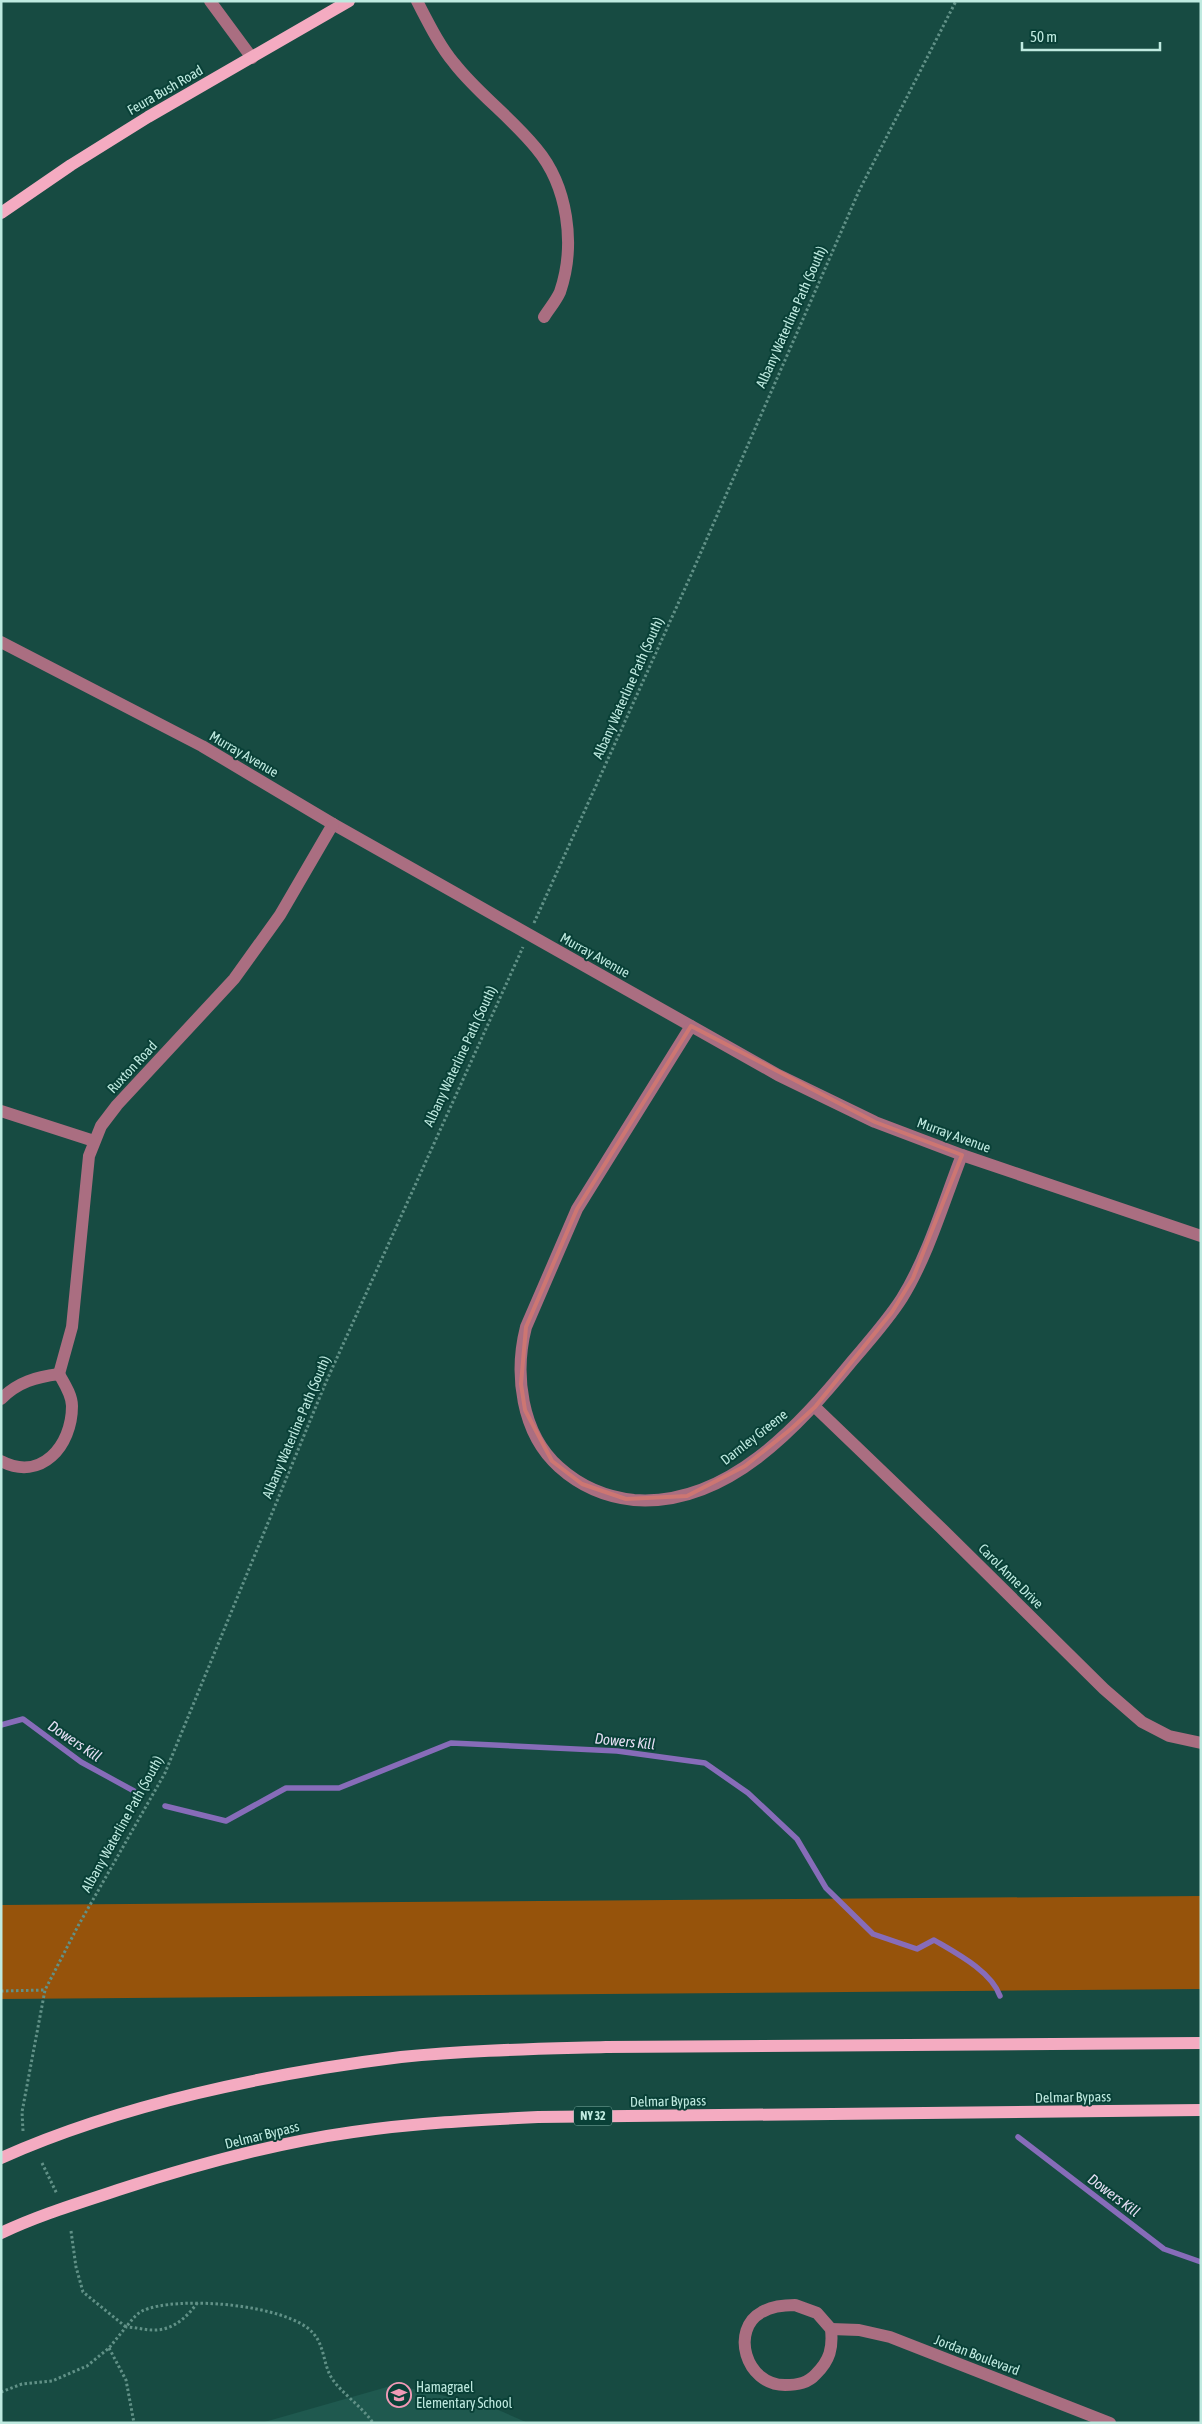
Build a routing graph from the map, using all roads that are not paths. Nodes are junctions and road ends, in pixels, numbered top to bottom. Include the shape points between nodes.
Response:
1 (210, 1) edge
2 (349, 1) edge
3 (417, 1) edge
4 (252, 58) junction
5 (1, 212) edge
6 (544, 318) dead end
7 (1, 642) edge
8 (333, 824) junction
9 (691, 1026) junction
10 (1, 1111) edge
11 (94, 1141) junction
12 (962, 1156) junction
13 (1201, 1236) edge
14 (59, 1374) junction
15 (1, 1399) edge
16 (814, 1407) junction
17 (1, 1461) edge
18 (1201, 1743) edge
19 (1201, 2042) edge
20 (1201, 2110) edge
21 (1, 2158) edge
22 (1, 2233) edge
23 (831, 2329) junction
24 (1110, 2423) edge

1 - 4 street
2 - 4 main road, Feura Bush Road
3 - 6 street via 453,62 536,148 552,169 567,228 567,261 559,293
4 - 5 main road, Feura Bush Road via 148,117
7 - 8 street, Murray Avenue via 202,746
8 - 9 street, Murray Avenue
8 - 11 street, Ruxton Road via 280,914 234,979 117,1105
9 - 12 street, Murray Avenue via 778,1075 875,1122
9 - 16 street, Darnley Greene via 577,1209 526,1327 521,1384 525,1410 552,1461 568,1476 606,1495 649,1501 669,1500 706,1490 745,1466
10 - 11 street
11 - 14 street, Ruxton Road via 89,1156 72,1327
12 - 13 street, Murray Avenue
12 - 16 street, Darnley Greene via 903,1296
14 - 15 street via 18,1384
14 - 17 street via 72,1405 65,1438 57,1453 29,1468
16 - 18 street, Carol Anne Drive via 1104,1689 1142,1722 1169,1736
19 - 21 main road via 606,2047 402,2057 247,2082 79,2128
20 - 22 main road, Delmar Bypass / NY 32 via 538,2117 450,2121 306,2139 178,2171 36,2217
23 - 23 street via 817,2313 795,2305 760,2312 750,2325 744,2343 748,2361 768,2383 794,2385 809,2381 831,2354
23 - 24 street, Jordan Boulevard via 859,2330 890,2337

